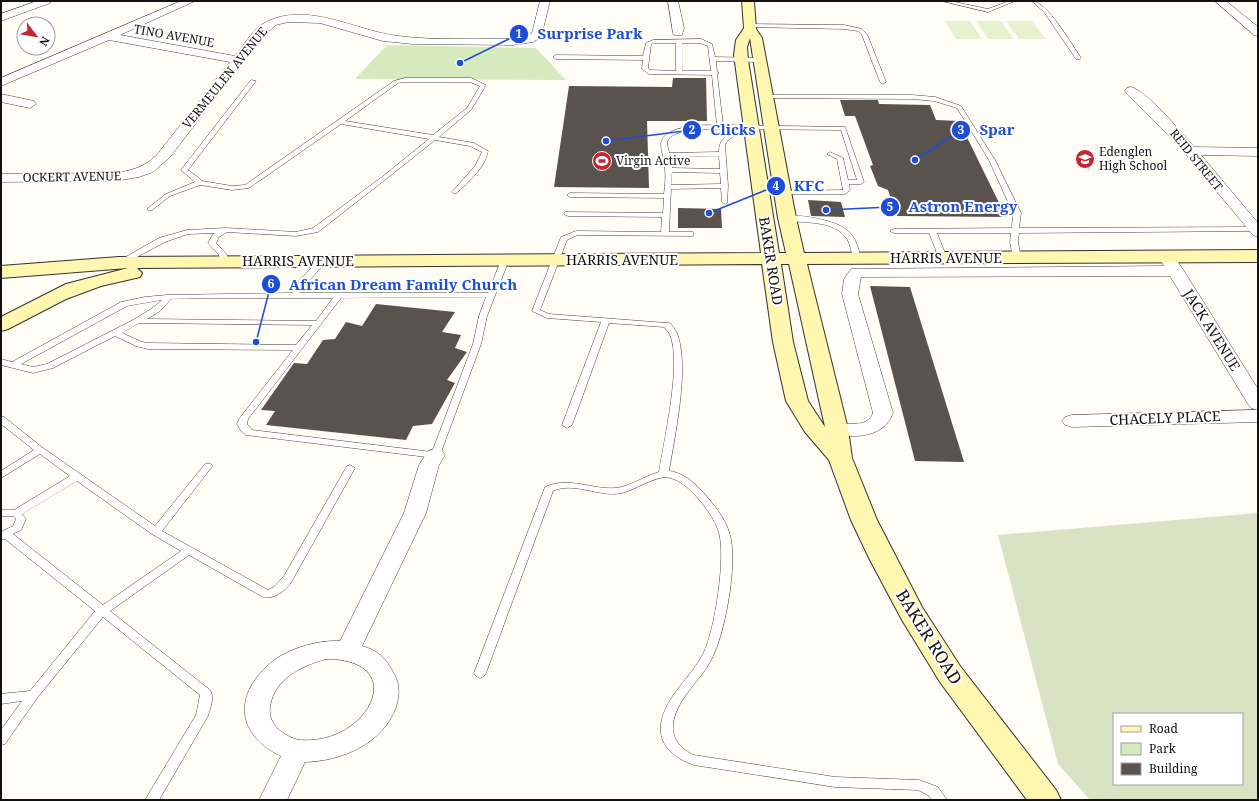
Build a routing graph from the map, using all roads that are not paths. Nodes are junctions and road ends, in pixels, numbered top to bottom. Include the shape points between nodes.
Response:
1 (46, 1) edge
2 (190, 1) edge
3 (545, 1) edge
4 (673, 1) edge
5 (748, 1) edge
6 (944, 1) edge
7 (1013, 1) edge
8 (1034, 1) edge
9 (1220, 1) edge
10 (1, 18) edge
11 (750, 28) junction
12 (1258, 33) edge
13 (107, 36) junction
14 (679, 37) junction
15 (556, 57) dead end
16 (645, 58) junction
17 (1078, 58) dead end
18 (713, 59) junction
19 (237, 60) junction
20 (741, 60) junction
21 (758, 60) junction
22 (679, 73) junction
23 (716, 73) junction
24 (253, 81) dead end
25 (1, 82) edge
26 (883, 82) dead end
27 (1131, 91) dead end
28 (765, 97) junction
29 (1, 98) edge
30 (30, 104) dead end
31 (342, 122) junction
32 (720, 128) junction
33 (746, 128) junction
34 (770, 128) junction
35 (435, 137) junction
36 (1190, 151) junction
37 (1258, 152) edge
38 (723, 154) junction
39 (830, 154) dead end
40 (667, 155) junction
41 (669, 170) junction
42 (143, 171) joint
43 (724, 171) junction
44 (1, 178) edge
45 (845, 182) junction
46 (199, 183) junction
47 (725, 186) junction
48 (669, 187) junction
49 (455, 192) dead end
50 (782, 193) junction
51 (570, 195) dead end
52 (668, 196) junction
53 (725, 202) dead end
54 (150, 209) dead end
55 (568, 214) dead end
56 (665, 215) junction
57 (787, 218) junction
58 (226, 230) junction
59 (1256, 230) edge
60 (894, 231) dead end
61 (1014, 231) junction
62 (932, 232) junction
63 (665, 233) junction
64 (690, 234) dead end
65 (1258, 256) edge
66 (857, 258) junction
67 (943, 258) junction
68 (1017, 258) junction
69 (557, 259) junction
70 (795, 259) junction
71 (505, 260) junction
72 (770, 260) junction
73 (224, 261) junction
74 (323, 261) junction
75 (200, 262) junction
76 (119, 263) junction
77 (1171, 264) junction
78 (7, 272) edge
79 (491, 294) junction
80 (296, 295) junction
81 (58, 296) junction
82 (339, 296) junction
83 (169, 297) junction
84 (606, 320) junction
85 (4, 321) edge
86 (140, 321) junction
87 (317, 323) junction
88 (116, 333) junction
89 (128, 338) junction
90 (298, 348) junction
91 (1, 362) edge
92 (13, 365) junction
93 (1258, 404) edge
94 (1258, 416) edge
95 (1, 419) edge
96 (1072, 421) dead end
97 (567, 425) dead end
98 (837, 429) junction
99 (40, 450) junction
100 (435, 455) junction
101 (840, 458) junction
102 (208, 466) dead end
103 (350, 468) dead end
104 (664, 474) junction
105 (1, 475) edge
106 (77, 476) junction
107 (1, 513) edge
108 (16, 513) junction
109 (156, 532) junction
110 (4, 536) edge
111 (188, 551) junction
112 (102, 611) junction
113 (347, 651) junction
114 (480, 673) dead end
115 (33, 695) junction
116 (1, 699) edge
117 (1, 740) edge
118 (297, 750) junction
119 (152, 800) edge
120 (272, 800) edge
121 (940, 800) edge
122 (1046, 800) edge

1 - 10 street
2 - 13 street
3 - 19 street, VERMEULEN AVENUE via 537,35 529,40 400,40 330,22 294,19 267,26
4 - 14 street via 674,15 679,23
5 - 11 main road, BAKER ROAD
6 - 7 lane via 988,11
8 - 17 lane via 1046,11
9 - 12 street
11 - 20 main road, BAKER ROAD via 742,37
11 - 21 main road, BAKER ROAD via 756,38
11 - 26 lane via 844,27 860,30 864,34
13 - 19 street, TINO AVENUE
13 - 25 street
14 - 16 lane via 650,42
14 - 18 lane via 708,43
14 - 22 lane
15 - 16 lane
16 - 22 lane via 644,68 649,72
18 - 20 lane
18 - 23 lane
19 - 42 street, VERMEULEN AVENUE via 156,163
20 - 21 lane
20 - 33 main road, BAKER ROAD
21 - 28 main road, BAKER ROAD
22 - 23 lane
23 - 32 lane
24 - 46 lane via 184,170
27 - 36 street, REID STREET via 1159,114
28 - 34 main road, BAKER ROAD
28 - 61 lane via 918,97 940,100 959,107 992,160 1011,198 1017,213
29 - 30 street
31 - 35 lane
31 - 35 lane via 398,81 471,80 483,85 469,109
31 - 46 lane via 247,187 232,188
32 - 33 lane
32 - 40 lane via 689,128 666,137 664,143
33 - 34 lane
33 - 38 lane via 724,140
33 - 72 main road, BAKER ROAD
34 - 45 lane via 843,128 860,182
34 - 50 main road, BAKER ROAD
35 - 49 lane via 472,144 485,151 478,167
35 - 58 lane via 315,230 296,234
36 - 37 street
36 - 59 street, REID STREET
38 - 40 lane
38 - 43 lane
39 - 45 lane via 840,158
40 - 41 lane
41 - 43 lane
41 - 48 lane
42 - 44 street, OCKERT AVENUE via 115,177
43 - 47 lane
45 - 50 lane via 845,192
46 - 54 lane via 168,195
47 - 48 lane
47 - 53 lane
48 - 52 lane
50 - 57 main road, BAKER ROAD
51 - 52 lane
52 - 56 lane
55 - 56 lane
56 - 63 lane
57 - 66 lane via 816,220 842,231 850,236
57 - 70 main road, BAKER ROAD
58 - 73 lane via 216,236 212,243 223,255
58 - 76 lane via 179,234
59 - 61 lane
60 - 62 lane
61 - 62 lane
61 - 68 lane
62 - 67 lane
63 - 64 lane
63 - 69 lane via 573,234 563,241
65 - 77 main road, HARRIS AVENUE
66 - 67 main road, HARRIS AVENUE
66 - 70 main road, HARRIS AVENUE
67 - 68 main road, HARRIS AVENUE
68 - 77 main road, HARRIS AVENUE
69 - 71 main road, HARRIS AVENUE
69 - 72 main road, HARRIS AVENUE
69 - 84 lane via 536,309 538,312 552,316
70 - 72 main road, HARRIS AVENUE
70 - 98 main road, BAKER ROAD
71 - 74 main road, HARRIS AVENUE
71 - 79 lane
72 - 101 main road, BAKER ROAD via 783,342 797,401 813,427
73 - 74 main road, HARRIS AVENUE
73 - 75 main road, HARRIS AVENUE
74 - 80 lane via 299,286
75 - 76 main road, HARRIS AVENUE
75 - 81 main road via 111,278
76 - 78 main road
76 - 81 main road, HARRIS AVENUE
77 - 93 street, JACK AVENUE
77 - 98 street via 857,272 853,274 850,294 883,413 882,420 866,429
78 - 81 main road via 54,277 59,284
79 - 82 lane
79 - 100 lane via 477,344
80 - 82 lane
80 - 83 lane
81 - 85 main road, HARRIS AVENUE
82 - 87 lane
83 - 86 lane
83 - 92 lane via 148,298 124,304
84 - 97 lane
84 - 104 lane via 662,324 670,327 674,334 678,378
86 - 87 lane
86 - 88 lane
86 - 89 lane
87 - 90 lane
88 - 89 lane
88 - 92 lane via 42,369 33,370
89 - 90 lane via 148,346
90 - 100 lane via 244,419 243,426 247,432
91 - 92 lane
94 - 96 street, CHACELY PLACE
95 - 99 lane
98 - 101 main road, BAKER ROAD
99 - 105 lane
99 - 106 lane
100 - 113 street via 429,465 415,514
101 - 122 main road, BAKER ROAD via 864,520 912,613 950,674
102 - 109 lane
103 - 111 lane via 293,571 274,593 263,593
104 - 114 lane via 623,490 596,491 560,485 550,489 526,546
104 - 121 lane via 681,478 701,496 720,521 726,541 722,598 710,652 667,725 676,751 681,756 694,760 835,782 919,785 933,792
106 - 108 lane
106 - 109 lane
107 - 108 lane
108 - 110 lane via 21,519 20,523
109 - 111 lane
110 - 112 lane
111 - 112 lane
112 - 115 lane
112 - 119 lane via 207,696 202,716
113 - 118 street via 364,656 377,665 385,677 387,692 383,708 374,723 358,736 318,750
113 - 118 street via 326,650 304,656 284,666 268,681 258,698 256,715 263,732 277,744
115 - 116 lane
115 - 117 lane
118 - 120 street

